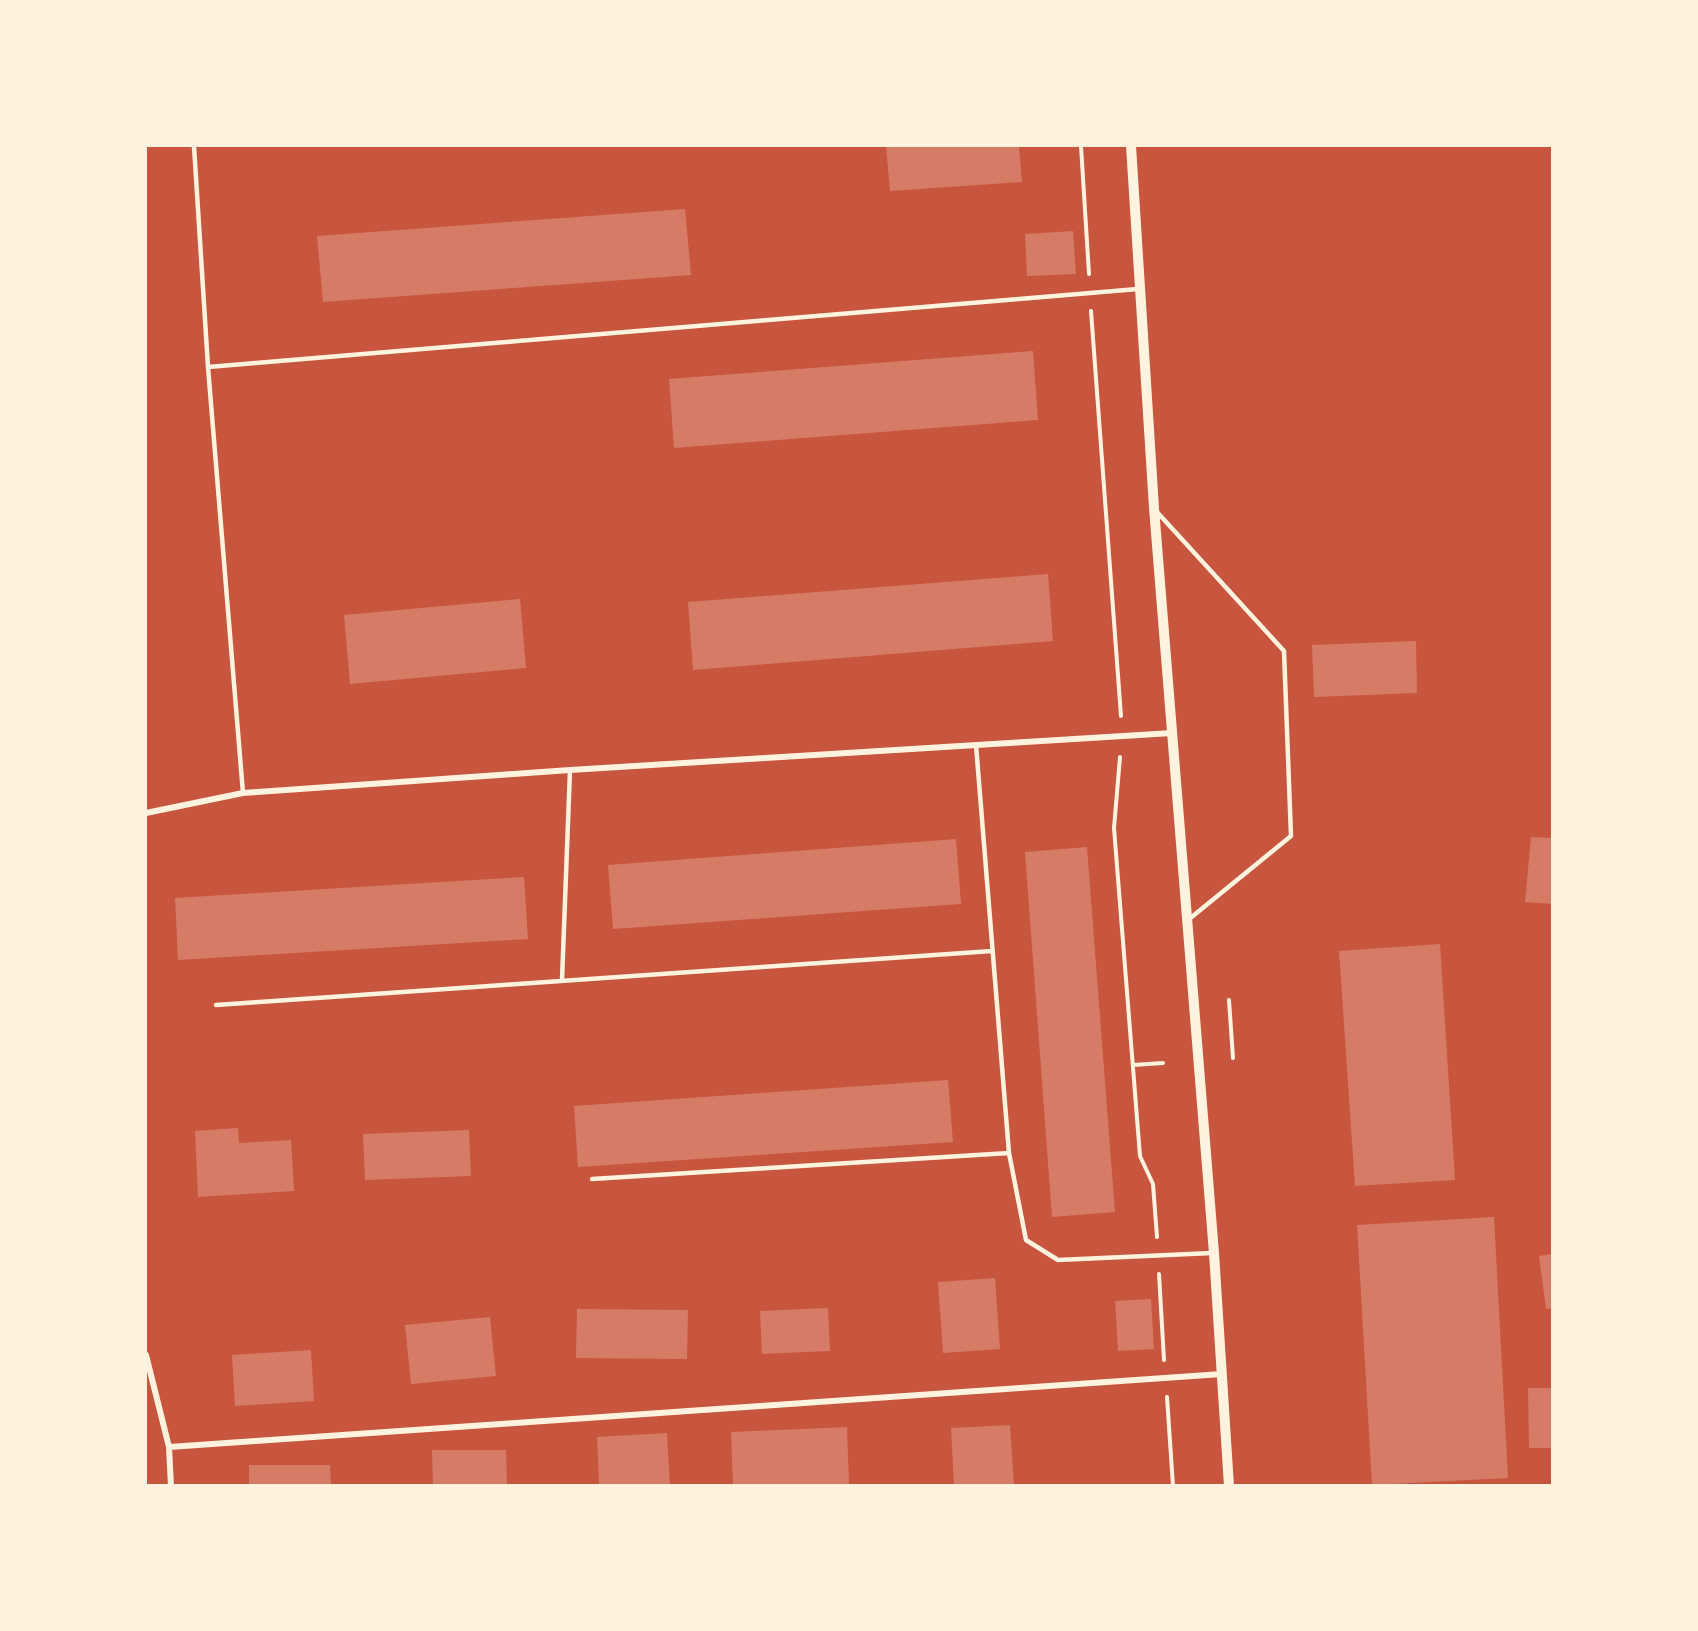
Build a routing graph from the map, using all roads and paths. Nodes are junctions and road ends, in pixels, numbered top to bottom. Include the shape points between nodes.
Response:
1 (194, 146) edge
2 (1081, 146) edge
3 (1131, 146) edge
4 (1141, 288) junction
5 (1090, 293) junction
6 (208, 367) junction
7 (1154, 508) junction
8 (1172, 733) junction
9 (1122, 735) junction
10 (976, 745) junction
11 (570, 770) junction
12 (243, 793) junction
13 (146, 813) edge
14 (1188, 920) junction
15 (992, 951) junction
16 (562, 980) junction
17 (1229, 1000) dead end
18 (216, 1005) dead end
19 (1233, 1058) dead end
20 (1163, 1063) dead end
21 (1133, 1065) junction
22 (1009, 1153) junction
23 (592, 1179) dead end
24 (1214, 1253) junction
25 (1158, 1256) junction
26 (146, 1355) edge
27 (1222, 1374) junction
28 (169, 1447) junction
29 (171, 1485) edge
30 (1229, 1485) edge

1 - 6 lane
2 - 5 path
3 - 4 street
4 - 5 lane
4 - 7 street
5 - 6 lane
5 - 9 path
6 - 12 lane
7 - 8 street
7 - 14 lane via 1284,651 1292,836
8 - 9 street
8 - 14 street
9 - 10 street
9 - 21 path via 1114,828
10 - 11 street
10 - 15 lane
11 - 12 street
11 - 16 lane
12 - 13 street
14 - 24 street
15 - 16 lane
15 - 22 lane
16 - 18 lane
17 - 19 path
20 - 21 path
21 - 25 path via 1140,1156 1153,1184
22 - 23 lane
22 - 25 lane via 1026,1240 1058,1260
24 - 25 lane
24 - 27 street
26 - 28 street
27 - 28 street
27 - 30 street
28 - 29 street

